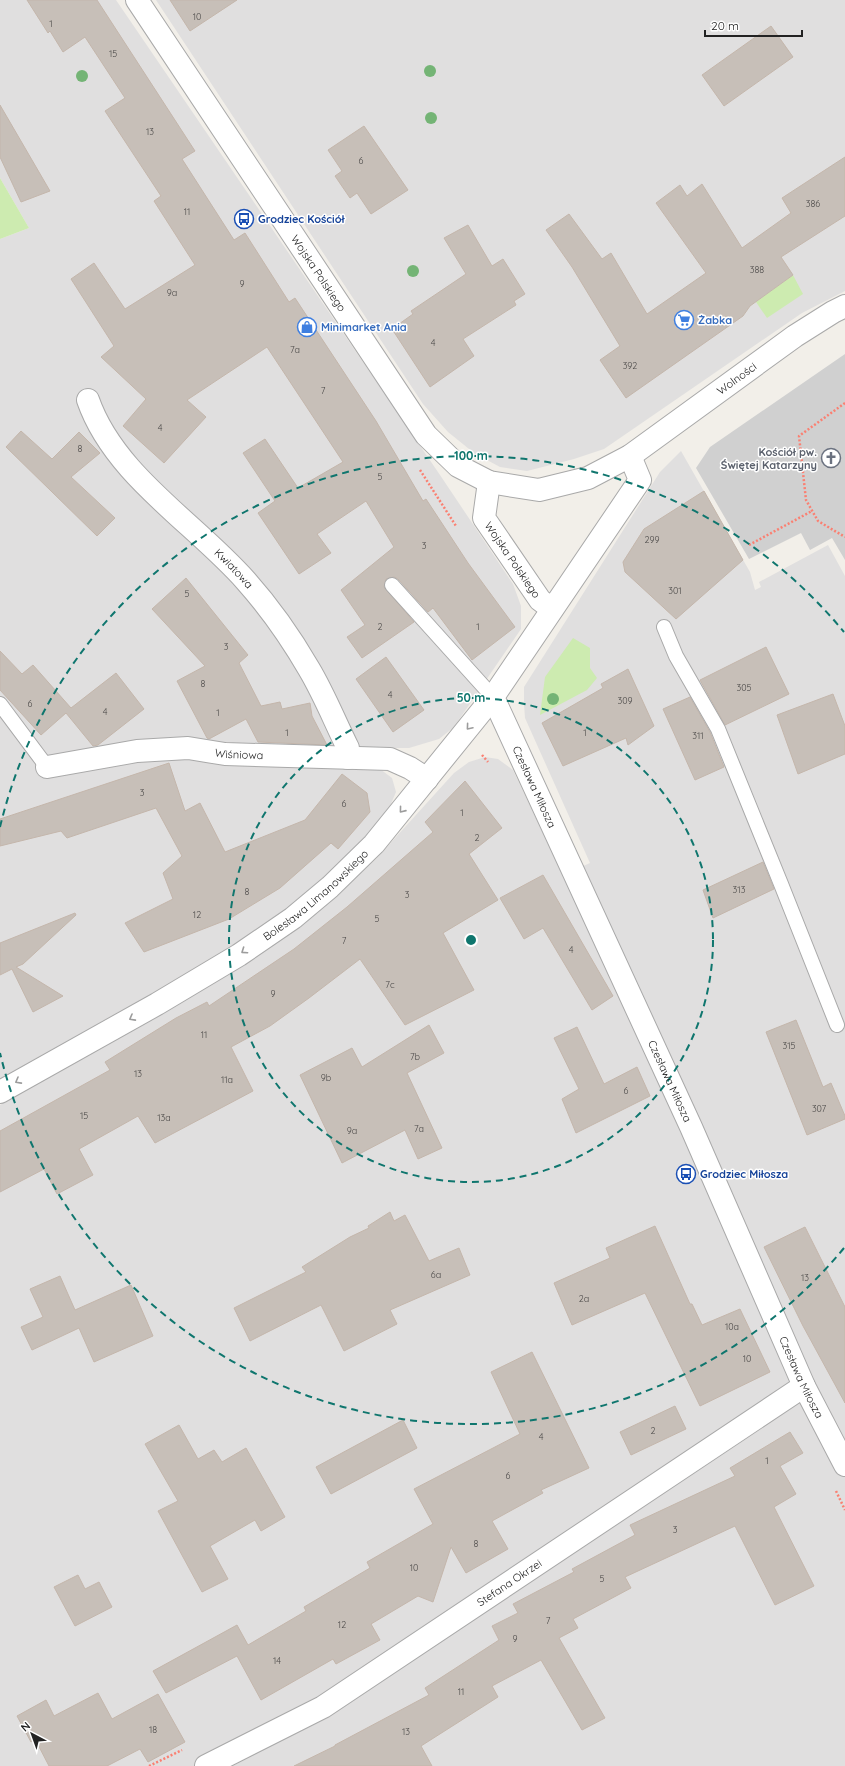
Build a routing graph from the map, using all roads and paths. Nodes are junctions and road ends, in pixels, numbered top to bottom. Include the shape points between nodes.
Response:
1 (137, 0) edge
2 (845, 306) edge
3 (88, 400) dead end
4 (845, 403) edge
5 (630, 456) junction
6 (416, 464) dead end
7 (489, 482) junction
8 (812, 511) junction
9 (459, 530) dead end
10 (845, 537) edge
11 (749, 545) dead end
12 (392, 584) dead end
13 (552, 609) junction
14 (664, 627) dead end
15 (493, 696) junction
16 (0, 704) edge
17 (348, 758) junction
18 (47, 767) joint
19 (427, 779) junction
20 (837, 1025) dead end
21 (0, 1092) edge
22 (804, 1386) junction
23 (845, 1465) edge
24 (206, 1766) edge

1 - 7 street, Wojska Polskiego via 426,435 458,466
2 - 5 street, Wolności via 795,336
3 - 17 street, Kwiatowa via 103,435 133,472 245,580 278,619 310,670 348,748
4 - 8 path via 799,436 806,500
5 - 7 street, Wolności via 588,478 539,490
5 - 13 street via 640,480
6 - 9 path
7 - 13 street, Wojska Polskiego via 484,518 540,600
8 - 10 path via 818,521
8 - 11 path
12 - 15 lane
13 - 15 street, Bolesława Limanowskiego
14 - 20 lane via 676,656 718,729
15 -> 19 street, Bolesława Limanowskiego
15 - 22 street, Czesława Miłosza via 691,1127
16 - 18 lane
17 - 18 street, Wiśniowa via 225,754 188,748 159,749
17 - 19 street, Wiśniowa via 390,759
19 -> 21 street, Bolesława Limanowskiego via 374,844 330,887 292,918 239,955 157,1004
22 - 23 street, Czesława Miłosza
22 - 24 street, Stefana Okrzei via 323,1706

